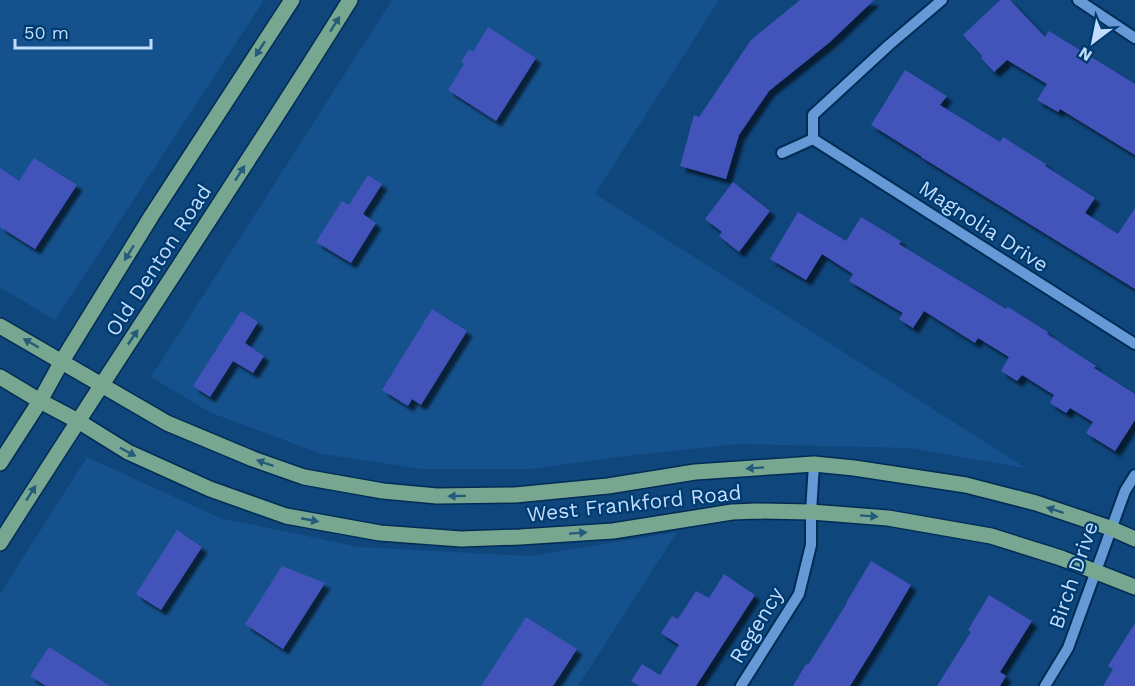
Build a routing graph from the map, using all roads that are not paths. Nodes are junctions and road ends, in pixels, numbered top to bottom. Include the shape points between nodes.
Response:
1 (292, 0) edge
2 (350, 0) edge
3 (942, 0) edge
4 (1078, 0) edge
5 (1135, 38) edge
6 (813, 139) junction
7 (782, 153) dead end
8 (0, 326) edge
9 (1135, 344) edge
10 (62, 361) junction
11 (0, 376) edge
12 (100, 385) junction
13 (40, 401) junction
14 (78, 421) junction
15 (0, 463) edge
16 (814, 464) junction
17 (1135, 475) edge
18 (811, 512) junction
19 (1110, 528) junction
20 (1135, 539) edge
21 (0, 543) edge
22 (1095, 572) junction
23 (1135, 587) edge
24 (741, 686) edge
25 (1044, 686) edge

1 -> 10 main road, Old Denton Road
12 -> 2 main road, Old Denton Road
3 - 6 street via 813,115
4 - 5 street
6 - 7 street
6 - 9 street, Magnolia Drive
10 -> 8 main road, West Frankford Road
10 - 12 main road, West Frankford Road
10 - 13 main road, Old Denton Road
11 - 13 main road, West Frankford Road
12 - 14 main road, Old Denton Road
16 -> 12 main road, West Frankford Road via 695,472 515,495 437,496 383,491 304,477 252,459 167,423
13 - 14 main road, West Frankford Road
13 - 15 main road, Old Denton Road
14 -> 18 main road, West Frankford Road via 128,452 210,489 286,516 383,534 510,538 613,531 732,512
21 -> 14 main road, Old Denton Road
16 - 18 street, Regency
19 -> 16 main road, West Frankford Road via 966,485
17 - 19 street, Birch Drive
18 -> 22 main road, West Frankford Road via 888,518 991,536
18 - 24 street, Regency via 812,545 799,594
19 - 20 main road, West Frankford Road
19 - 22 street, Birch Drive
22 - 23 main road, West Frankford Road
22 - 25 street, Birch Drive via 1068,648

